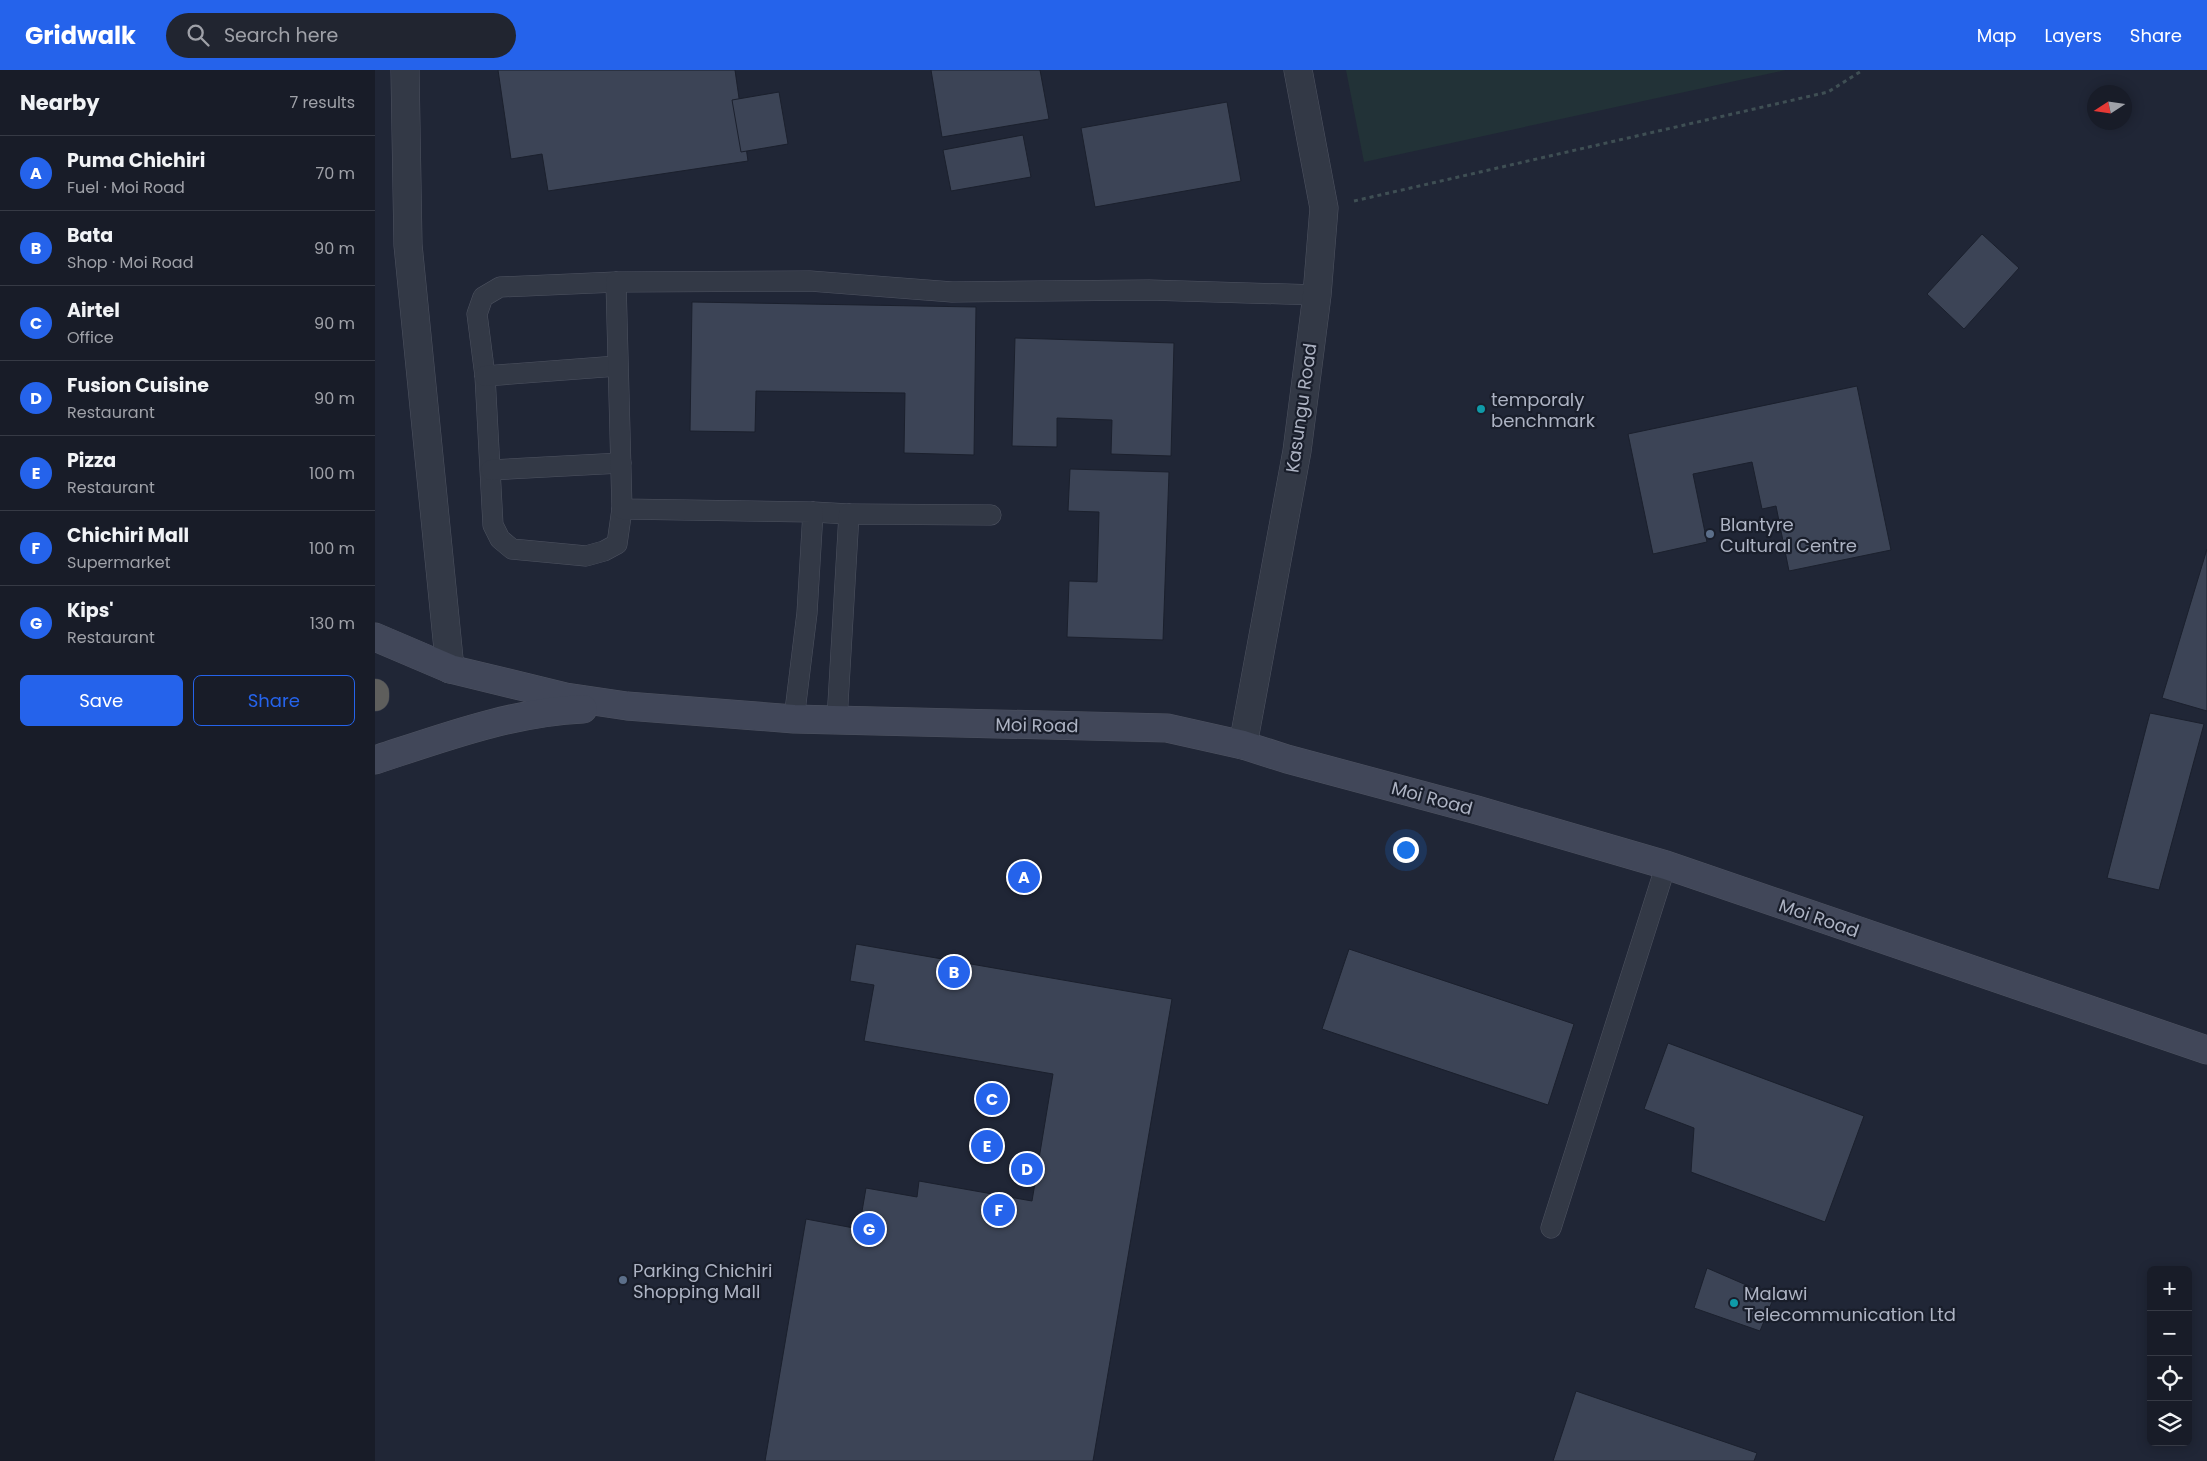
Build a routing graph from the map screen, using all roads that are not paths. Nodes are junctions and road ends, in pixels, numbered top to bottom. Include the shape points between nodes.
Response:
1 (405, 70) edge
2 (1298, 70) edge
3 (616, 282) junction
4 (1317, 294) junction
5 (617, 366) junction
6 (485, 376) junction
7 (621, 463) junction
8 (491, 470) junction
9 (622, 509) junction
10 (813, 512) junction
11 (849, 514) junction
12 (991, 515) dead end
13 (375, 637) edge
14 (450, 669) junction
15 (627, 706) junction
16 (794, 719) junction
17 (837, 720) junction
18 (1243, 745) junction
19 (375, 760) edge
20 (1667, 865) junction
21 (2206, 1049) edge
22 (1551, 1228) dead end

1 - 14 street via 408,245
2 - 4 street, Kasungu Road via 1324,208
3 - 4 lane via 810,281 952,292 1149,290
3 - 5 lane
3 - 6 lane via 500,287 483,297 477,314
4 - 18 street, Kasungu Road via 1297,451
5 - 6 lane
5 - 7 lane
6 - 8 lane
7 - 8 lane
7 - 9 lane
8 - 9 lane via 493,525 500,539 512,549 586,556 604,552 617,544
9 - 10 lane
10 - 11 lane
10 - 16 lane via 807,613
11 - 12 lane
11 - 17 lane
13 - 14 main road
14 - 15 main road via 567,697
15 - 16 main road, Moi Road
15 - 19 main road via 549,712 478,727
16 - 17 main road, Moi Road
17 - 18 main road, Moi Road via 1167,728
18 - 20 main road, Moi Road
20 - 21 main road, Moi Road
20 - 22 lane

